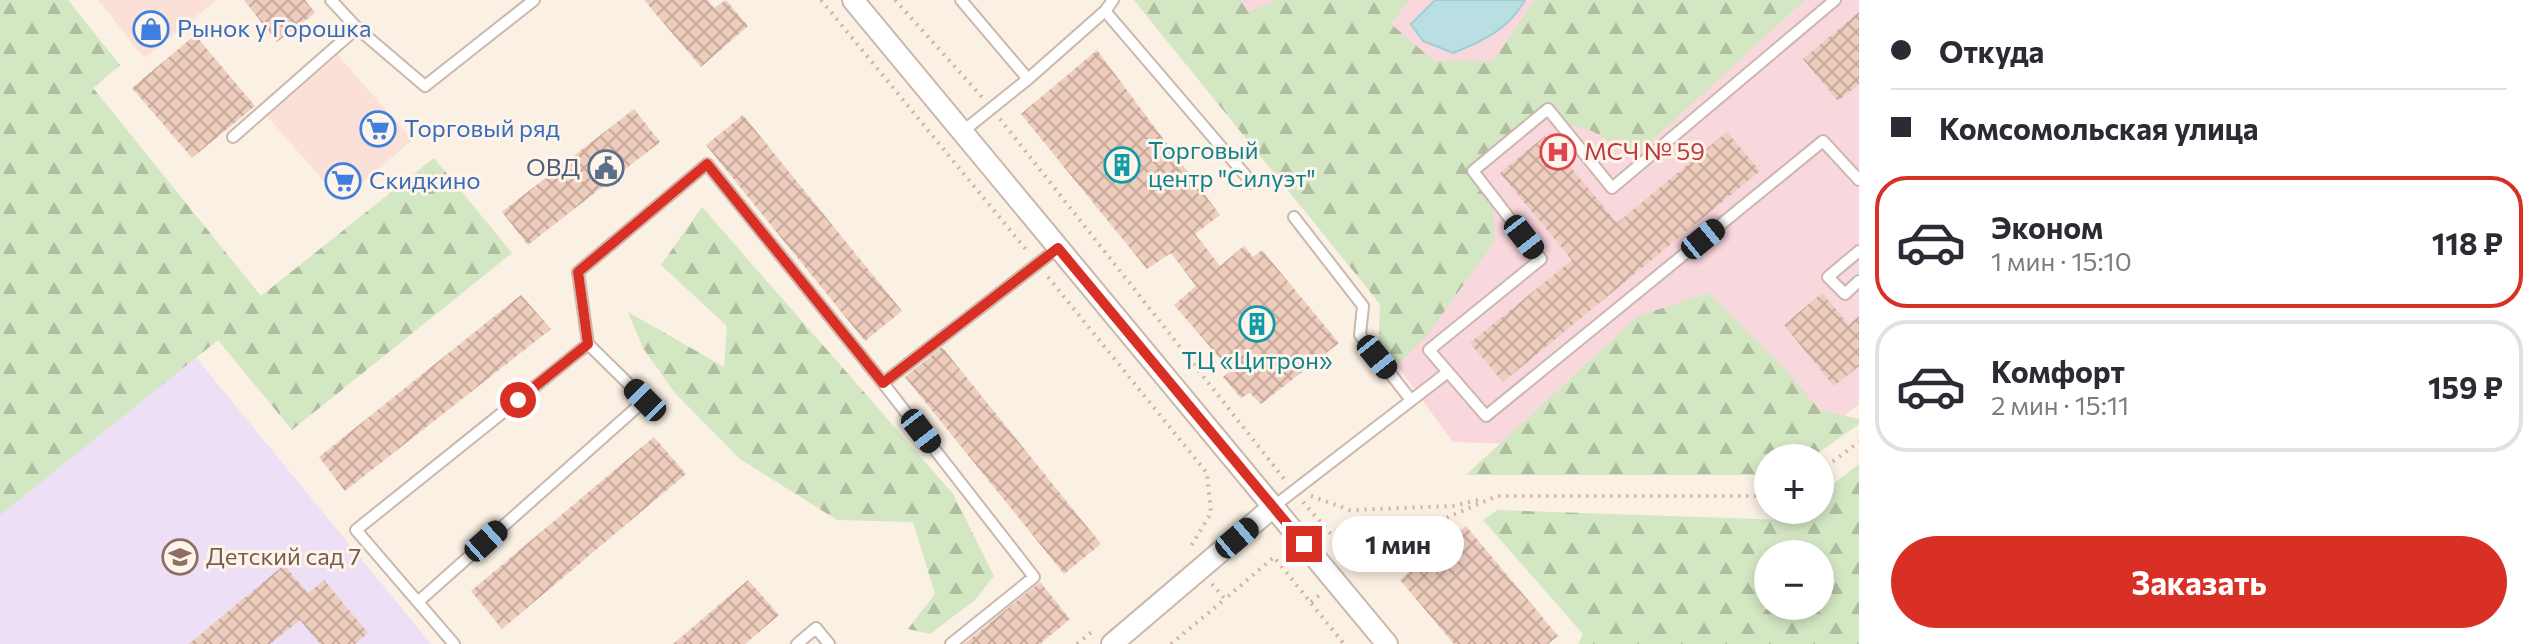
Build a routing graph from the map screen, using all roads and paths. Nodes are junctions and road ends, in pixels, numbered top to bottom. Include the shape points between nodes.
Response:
1 (331, 0) edge
2 (534, 0) edge
3 (853, 0) edge
4 (895, 0) edge
5 (961, 0) edge
6 (1113, 0) edge
7 (1835, 0) edge
8 (1105, 11) junction
9 (357, 28) junction
10 (1028, 79) junction
11 (991, 108) junction
12 (962, 132) junction
13 (233, 137) dead end
14 (1859, 180) edge
15 (1252, 183) dead end
16 (1294, 217) dead end
17 (1058, 248) junction
18 (1859, 251) edge
19 (1859, 281) edge
20 (588, 344) junction
21 (1448, 372) junction
22 (883, 383) junction
23 (1411, 400) junction
24 (1859, 442) edge
25 (1834, 461) edge
26 (1294, 491) junction
27 (1497, 496) junction
28 (1754, 496) edge
29 (1273, 507) junction
30 (1357, 564) junction
31 (1200, 569) junction
32 (1336, 582) junction
33 (1225, 599) junction
34 (419, 601) junction
35 (1311, 602) junction
36 (454, 644) edge
37 (797, 644) edge
38 (829, 644) edge
39 (951, 644) edge
40 (1112, 644) edge
41 (1171, 644) edge
42 (1344, 644) edge
43 (1387, 644) edge

1 - 9 lane
2 - 9 lane via 425,86
3 - 12 street
4 - 11 path
5 - 10 lane
6 - 8 lane
7 - 21 lane via 1612,188 1548,109 1473,171 1541,259 1429,350
8 - 10 lane
8 - 15 lane
9 - 13 lane
10 - 11 lane
11 - 12 lane
11 - 26 path
12 - 17 street
14 - 21 lane via 1823,141 1486,416
16 - 23 lane via 1363,306 1360,335
17 - 22 lane
17 - 29 street
18 - 19 lane via 1828,277 1845,294
20 - 22 lane via 578,272 707,164
20 - 34 lane via 645,400
20 - 34 lane via 356,530
21 - 23 lane
22 - 39 lane via 1034,577
23 - 26 lane
24 - 25 path
26 - 27 path via 1350,510 1453,506
26 - 29 lane
26 - 30 path
27 - 28 path
27 - 30 path via 1374,549
29 - 31 street
29 - 32 street
30 - 32 path
31 - 33 path
31 - 40 street
32 - 35 path
32 - 43 street
33 - 35 path via 1274,557
33 - 41 path
34 - 36 lane
35 - 42 path
37 - 38 lane via 816,628

